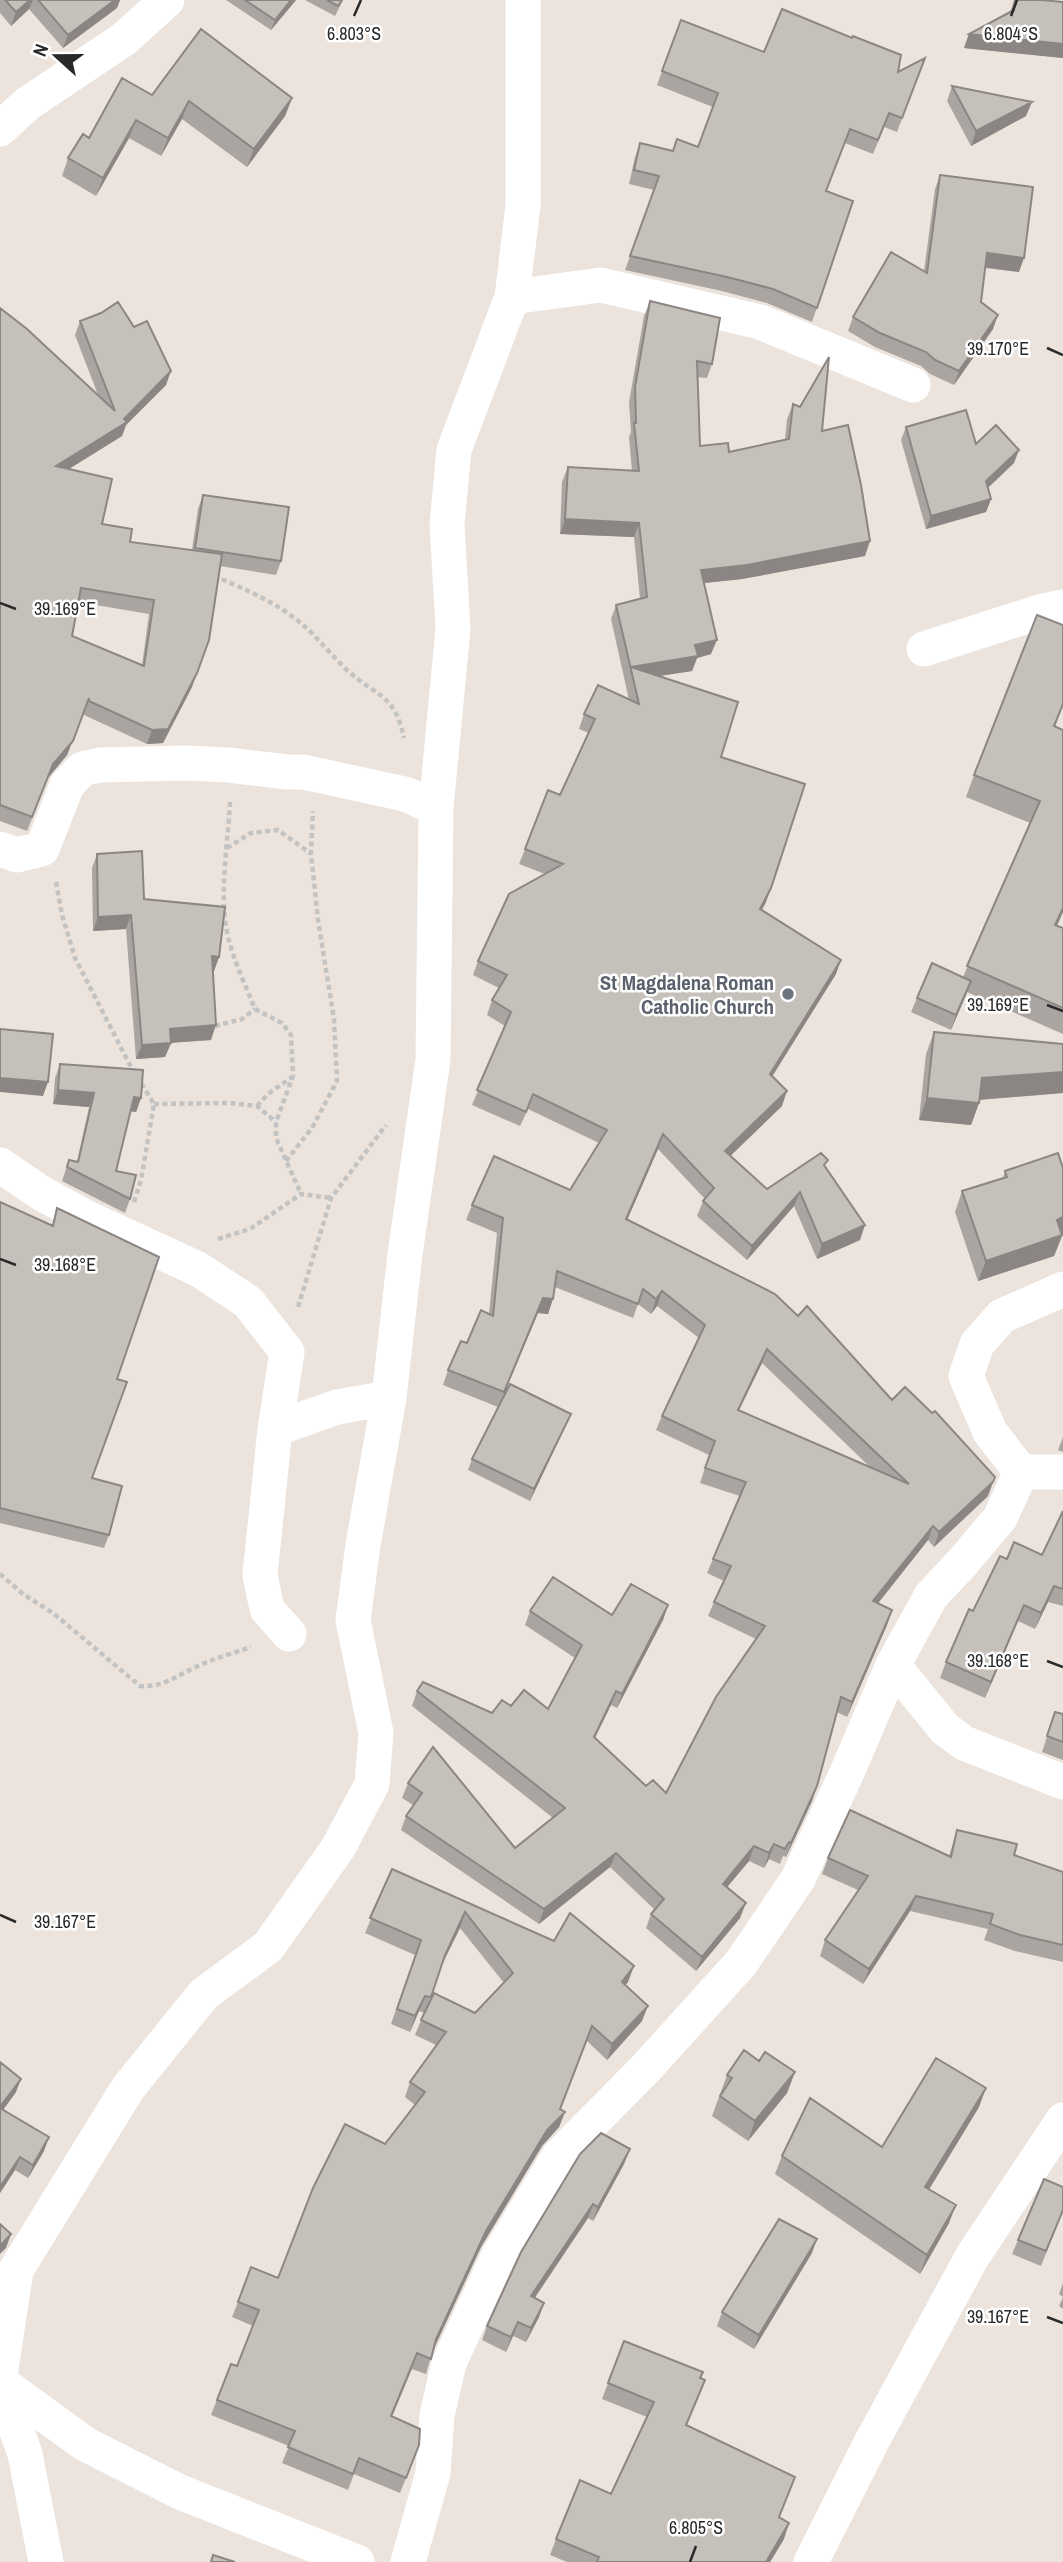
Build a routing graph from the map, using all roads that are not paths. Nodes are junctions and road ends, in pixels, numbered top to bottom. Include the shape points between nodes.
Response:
1 (167, 0) edge
2 (523, 0) edge
3 (0, 129) edge
4 (512, 297) junction
5 (914, 385) dead end
6 (1063, 607) edge
7 (924, 649) dead end
8 (420, 801) junction
9 (0, 849) edge
10 (0, 1165) edge
11 (1063, 1289) edge
12 (389, 1398) junction
13 (275, 1429) junction
14 (1021, 1472) junction
15 (1063, 1472) edge
16 (289, 1634) road end
17 (892, 1665) junction
18 (1063, 1782) edge
19 (1061, 2127) edge
20 (0, 2376) edge
21 (0, 2383) edge
22 (13, 2463) edge
23 (46, 2562) edge
24 (356, 2562) edge
25 (408, 2562) edge
26 (811, 2562) edge

1 - 3 street via 124,39 27,104
2 - 4 street via 523,205
4 - 5 street via 601,285 760,322
4 - 8 street via 454,450 447,524 453,629
6 - 7 street
8 - 9 street via 303,772 228,765 118,764 82,769 67,785 42,849 17,855
8 - 12 street via 433,1060
10 - 13 street via 41,1193 198,1269 248,1302 288,1352
11 - 14 street via 1002,1316 976,1344 966,1376 990,1432
12 - 13 street via 337,1408
12 - 20 street via 353,1620 376,1733 372,1784 338,1848 268,1947 204,1994 128,2088 16,2270
13 - 16 street via 260,1575 267,1609
14 - 15 street
14 - 17 street via 1000,1518 931,1596
17 - 18 street via 945,1729 964,1743
17 - 25 street via 791,1890 741,1963 559,2156 498,2257 449,2363 437,2415 433,2473
19 - 26 street via 972,2257
21 - 22 street
21 - 24 street via 85,2444 180,2492
22 - 23 street

